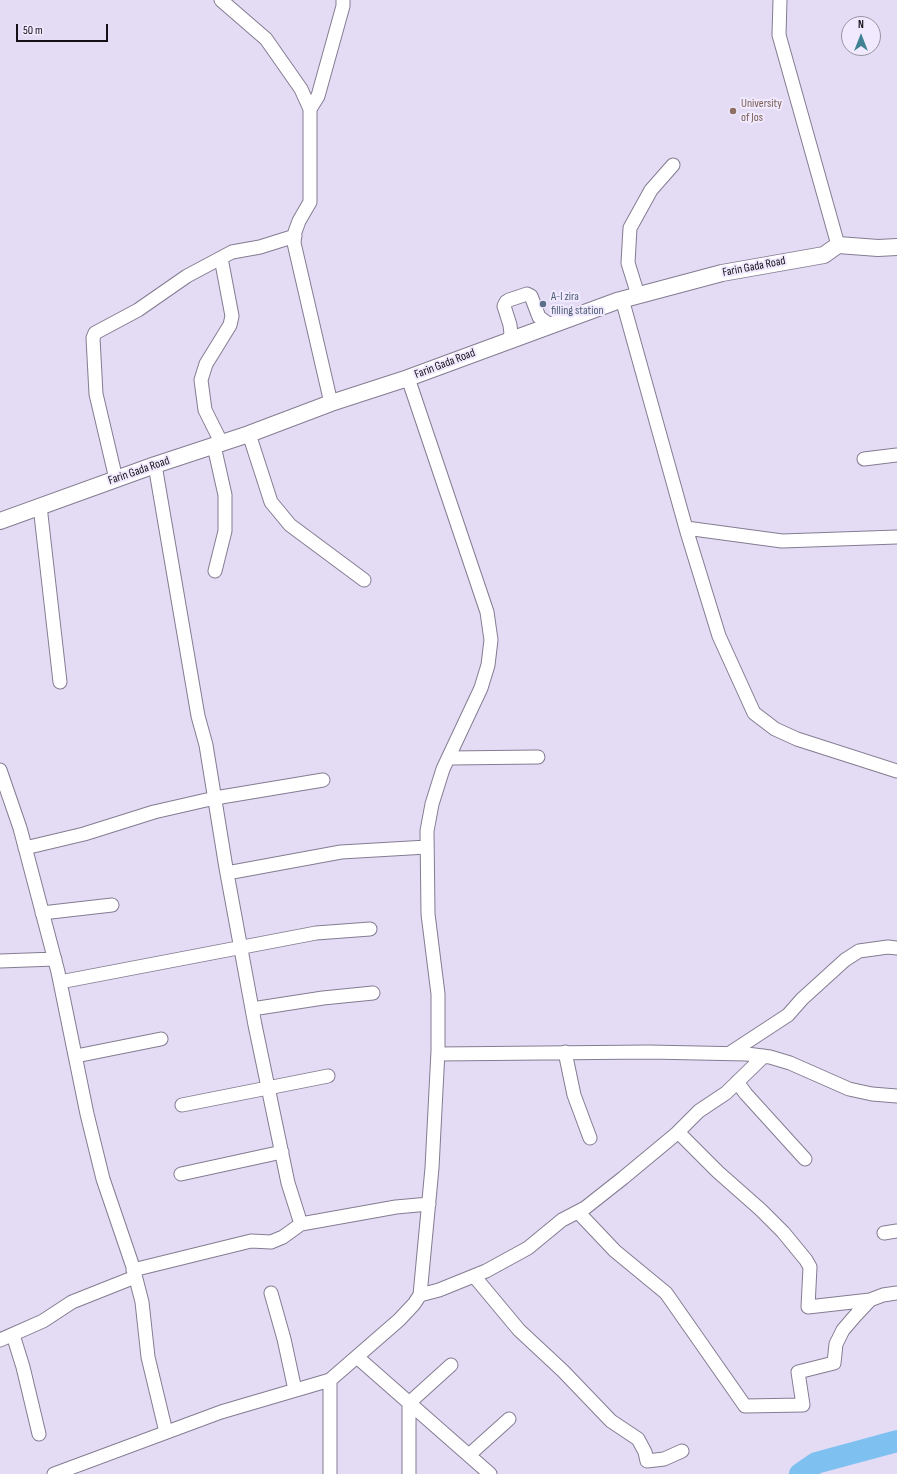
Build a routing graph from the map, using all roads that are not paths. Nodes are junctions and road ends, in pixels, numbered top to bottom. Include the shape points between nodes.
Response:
1 (221, 0) edge
2 (343, 0) edge
3 (780, 0) edge
4 (310, 109) junction
5 (673, 165) dead end
6 (295, 236) junction
7 (838, 245) junction
8 (897, 247) edge
9 (221, 258) junction
10 (638, 295) junction
11 (622, 299) junction
12 (550, 325) junction
13 (508, 340) junction
14 (408, 378) junction
15 (331, 403) junction
16 (249, 434) junction
17 (218, 445) junction
18 (897, 455) edge
19 (864, 459) dead end
20 (155, 465) junction
21 (116, 479) junction
22 (40, 506) junction
23 (0, 521) edge
24 (686, 528) junction
25 (897, 537) edge
26 (215, 571) dead end
27 (364, 580) dead end
28 (60, 682) dead end
29 (538, 757) dead end
30 (449, 758) junction
31 (0, 770) edge
32 (897, 770) edge
33 (323, 780) dead end
34 (215, 798) junction
35 (427, 847) junction
36 (25, 848) junction
37 (227, 873) junction
38 (112, 905) dead end
39 (42, 913) junction
40 (370, 929) dead end
41 (240, 947) junction
42 (897, 948) edge
43 (55, 959) junction
44 (0, 961) edge
45 (60, 982) junction
46 (373, 993) dead end
47 (252, 1009) junction
48 (161, 1040) dead end
49 (565, 1052) junction
50 (730, 1053) junction
51 (438, 1054) junction
52 (76, 1056) junction
53 (764, 1056) junction
54 (328, 1076) dead end
55 (737, 1082) junction
56 (268, 1088) junction
57 (897, 1096) edge
58 (182, 1105) dead end
59 (678, 1132) junction
60 (590, 1138) dead end
61 (282, 1152) junction
62 (805, 1159) dead end
63 (181, 1174) dead end
64 (429, 1204) junction
65 (578, 1212) junction
66 (301, 1224) junction
67 (897, 1231) edge
68 (884, 1233) dead end
69 (134, 1274) junction
70 (474, 1276) junction
71 (271, 1293) dead end
72 (897, 1293) edge
73 (420, 1295) junction
74 (870, 1300) junction
75 (13, 1335) junction
76 (0, 1340) edge
77 (357, 1357) junction
78 (450, 1365) dead end
79 (330, 1380) junction
80 (295, 1390) junction
81 (409, 1403) junction
82 (509, 1419) dead end
83 (166, 1432) junction
84 (39, 1434) dead end
85 (682, 1451) dead end
86 (469, 1455) junction
87 (68, 1472) edge
88 (54, 1474) edge
89 (330, 1474) edge
90 (409, 1474) edge
91 (490, 1474) edge

1 - 4 street via 266,39 301,89
2 - 4 street via 318,96
3 - 7 street via 779,35
4 - 6 street via 310,202 299,221
5 - 10 street via 651,190 630,228 628,263
6 - 9 street via 260,247 232,252
6 - 15 street via 297,260
7 - 8 main road
7 - 10 main road, Farin Gada Road via 824,254 722,273
9 - 17 street via 232,316 230,325 206,364 201,380 205,410
9 - 21 street via 187,276 138,310 95,333 93,338 96,394
10 - 11 main road, Farin Gada Road
11 - 12 main road, Farin Gada Road
11 - 24 street
12 - 13 main road, Farin Gada Road
12 - 13 street via 539,317 527,294 509,300 504,306 510,325 511,334
13 - 14 main road, Farin Gada Road
14 - 15 main road, Farin Gada Road
14 - 30 street via 487,612 491,640 482,688
15 - 16 main road, Farin Gada Road
16 - 17 main road, Farin Gada Road
16 - 27 street via 271,502 290,525
17 - 20 main road, Farin Gada Road
17 - 26 street via 225,495 225,531
18 - 19 street
20 - 21 main road, Farin Gada Road
20 - 34 street via 198,716
21 - 22 main road, Farin Gada Road
22 - 23 main road, Farin Gada Road
22 - 28 street
24 - 25 street via 782,541
24 - 32 street via 719,636 754,713 775,729 797,739
29 - 30 street
30 - 35 street via 432,804
31 - 36 street
33 - 34 street
34 - 36 street
34 - 37 street
35 - 37 street via 340,852
35 - 51 street via 428,914 438,994
36 - 39 street
37 - 41 street
38 - 39 street
39 - 43 street
40 - 41 street via 316,933
41 - 45 street
41 - 47 street
42 - 50 street via 859,951 844,960 788,1015
43 - 44 street
43 - 45 street
45 - 52 street
46 - 47 street
47 - 56 street
48 - 52 street
49 - 50 street
49 - 51 street
49 - 60 street via 574,1095
50 - 53 street
51 - 64 street
52 - 69 street via 103,1179
53 - 55 street
53 - 57 street via 790,1063 849,1089
54 - 56 street
55 - 59 street via 726,1093 699,1111
55 - 62 street
56 - 58 street
56 - 61 street
59 - 65 street
59 - 74 street via 761,1210 806,1260 810,1267 808,1307
61 - 63 street
61 - 66 street via 288,1184
64 - 66 street via 396,1207
64 - 73 street
65 - 70 street via 562,1220 528,1248
65 - 74 street via 615,1251 666,1293 745,1406 803,1405 798,1372 834,1363 836,1344 842,1330
66 - 69 street via 271,1242 251,1241
67 - 68 street
69 - 75 street via 72,1302 43,1321
69 - 83 street via 142,1302 148,1357
70 - 73 street
70 - 85 street via 519,1330 611,1421 638,1439 646,1452 647,1461 664,1459
71 - 80 street
72 - 74 street
73 - 77 street via 399,1320
75 - 76 street
75 - 84 street
77 - 79 street
77 - 81 street
78 - 81 street
79 - 80 street
79 - 89 street
80 - 83 street
81 - 86 street
81 - 90 street
82 - 86 street
83 - 87 street
86 - 91 street
87 - 88 street

